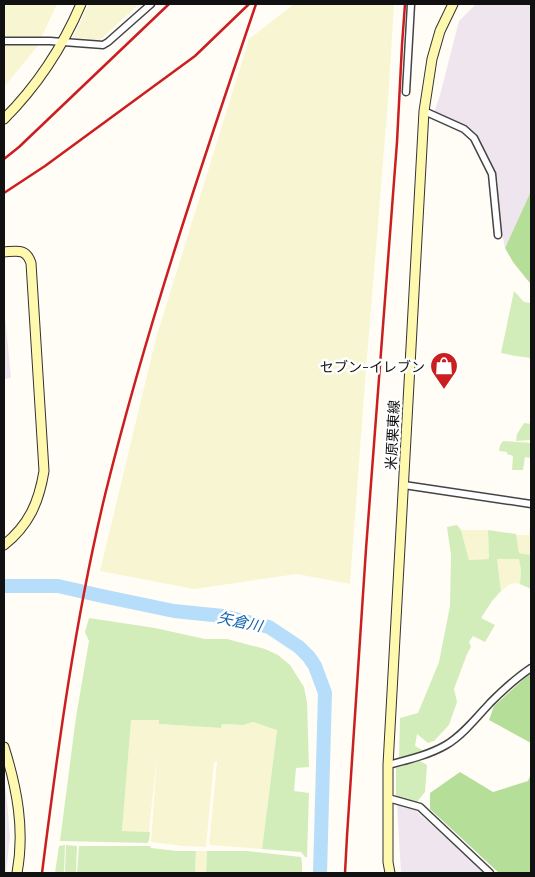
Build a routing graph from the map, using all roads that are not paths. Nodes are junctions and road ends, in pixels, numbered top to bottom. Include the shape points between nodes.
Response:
1 (81, 4) edge
2 (151, 4) edge
3 (411, 4) edge
4 (454, 4) edge
5 (4, 41) edge
6 (62, 42) junction
7 (406, 92) dead end
8 (424, 111) junction
9 (4, 118) edge
10 (498, 235) dead end
11 (4, 252) edge
12 (404, 485) junction
13 (531, 504) edge
14 (4, 545) edge
15 (531, 668) edge
16 (4, 747) edge
17 (388, 765) junction
18 (388, 798) junction
19 (16, 873) edge
20 (390, 873) edge
21 (490, 873) edge

1 - 6 main road
2 - 6 street via 103,45
3 - 7 street
4 - 8 main road, 米原栗東線 via 440,31 432,59
5 - 6 street
6 - 9 main road via 29,90
8 - 10 street via 474,138 492,174
8 - 12 main road, 米原栗東線
11 - 14 main road via 23,252 31,263 44,471 29,518
12 - 13 street
12 - 17 main road, 米原栗東線
15 - 17 street via 503,690 448,744
16 - 19 main road via 19,810
17 - 18 main road, 米原栗東線
18 - 20 main road, 米原栗東線
18 - 21 street via 420,807

